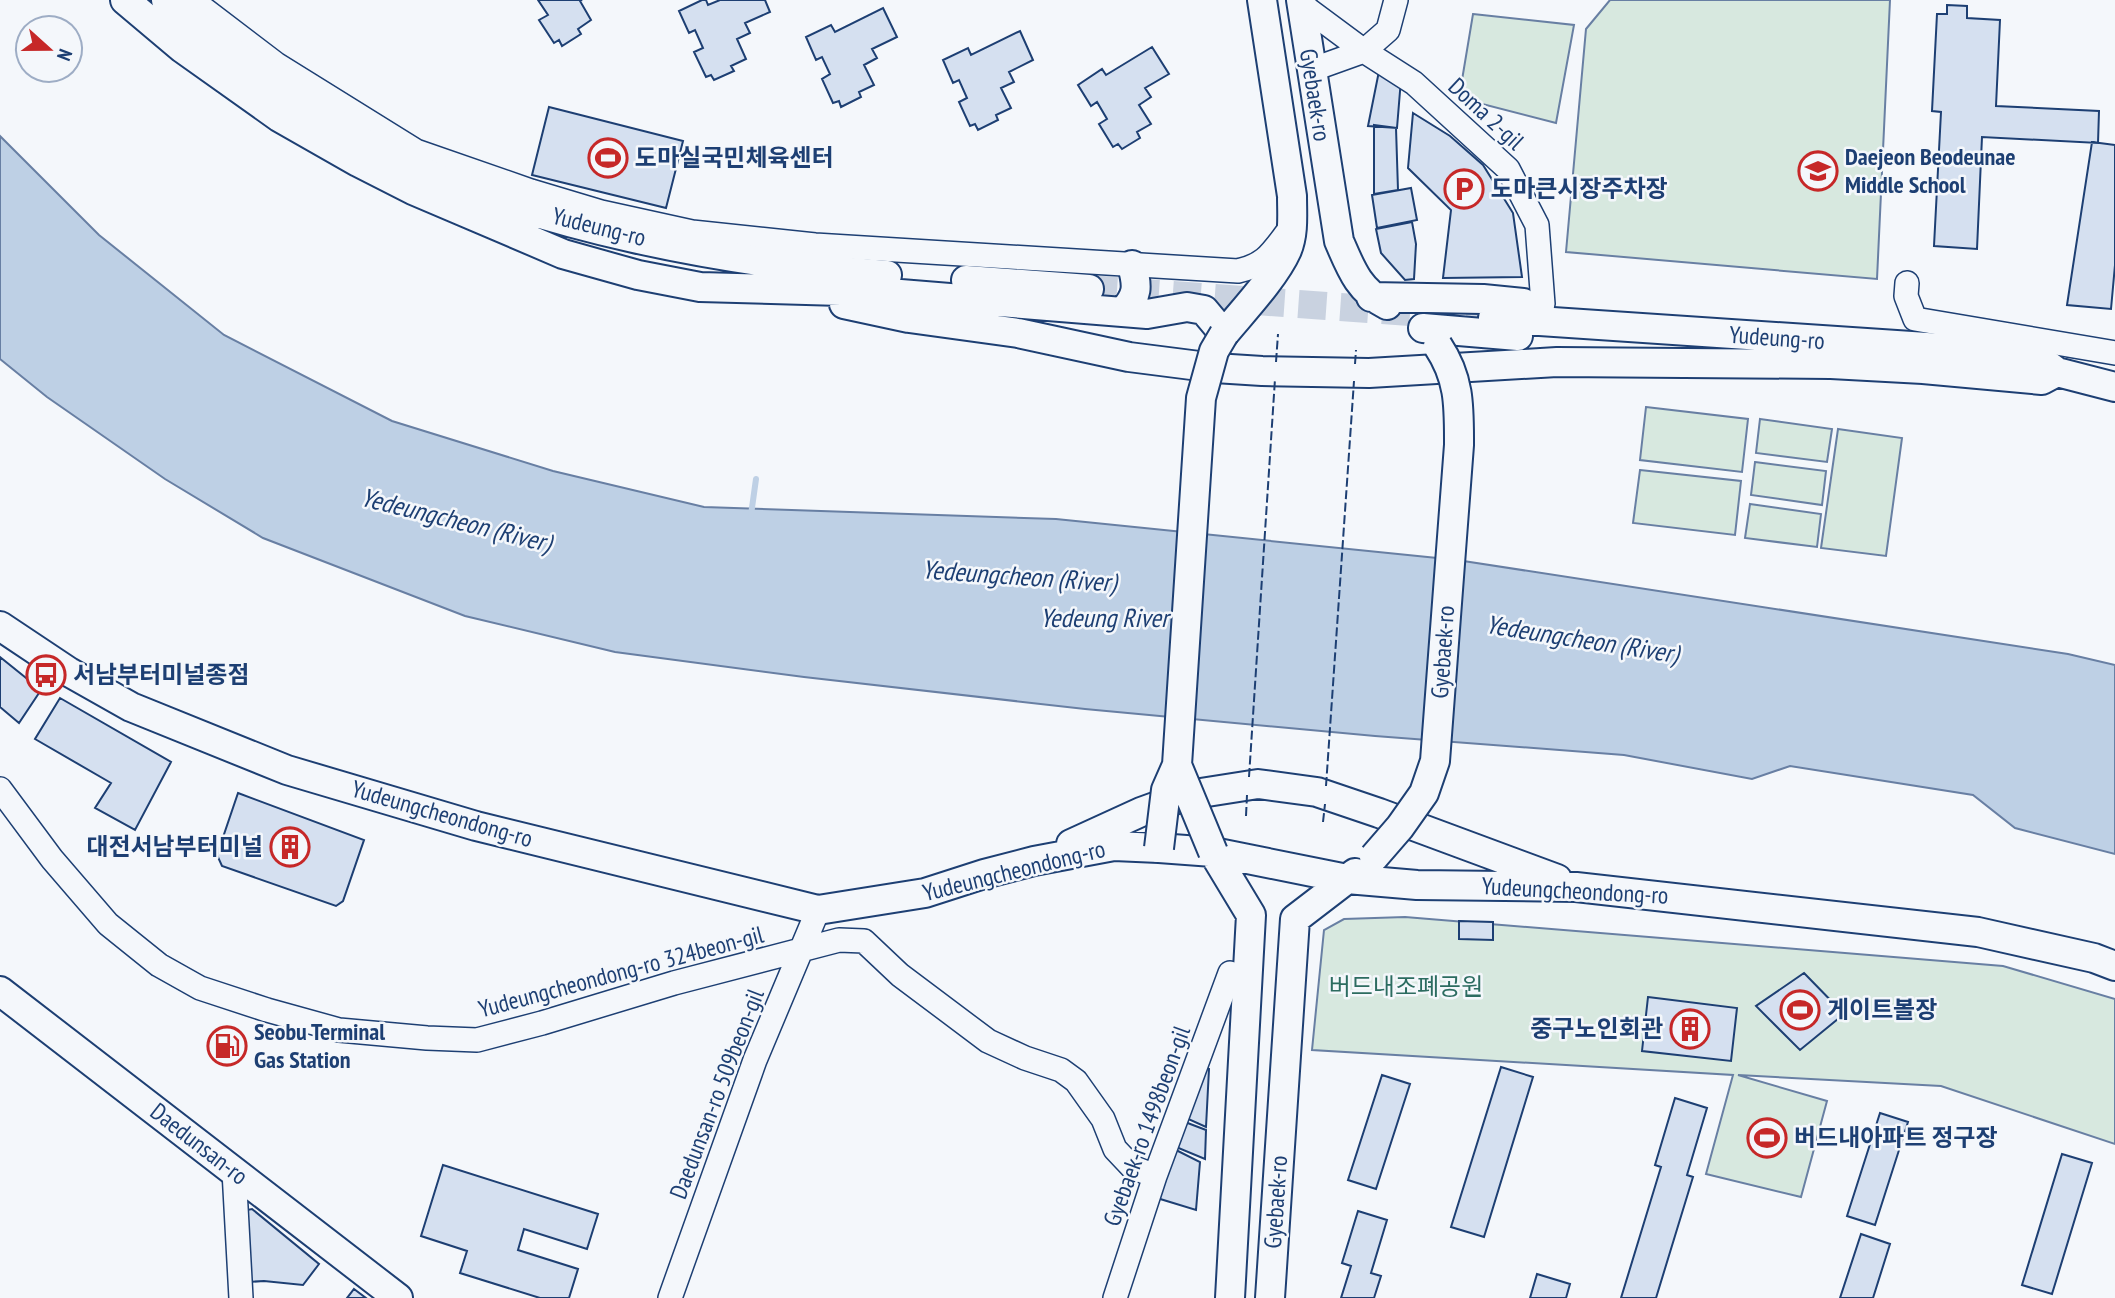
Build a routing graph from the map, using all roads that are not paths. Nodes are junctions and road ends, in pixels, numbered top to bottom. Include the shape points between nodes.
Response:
1 (125, 0) edge
2 (166, 0) edge
3 (192, 0) edge
4 (1262, 0) edge
5 (1396, 0) edge
6 (1301, 2) edge
7 (1364, 51) junction
8 (1311, 69) junction
9 (367, 132) junction
10 (1293, 225) junction
11 (1132, 265) junction
12 (1907, 283) dead end
13 (1089, 289) tunnel mouth
14 (776, 290) junction
15 (1371, 297) junction
16 (1465, 300) junction
17 (1543, 304) junction
18 (1123, 312) junction
19 (1493, 318) tunnel mouth
20 (1466, 332) junction
21 (1224, 334) junction
22 (1430, 337) junction
23 (1971, 350) junction
24 (2115, 353) edge
25 (1831, 364) junction
26 (2057, 372) junction
27 (2115, 387) edge
28 (0, 626) edge
29 (1177, 765) junction
30 (0, 789) edge
31 (1159, 848) junction
32 (1213, 852) junction
33 (1034, 862) junction
34 (1347, 879) junction
35 (1576, 887) junction
36 (818, 910) junction
37 (801, 951) junction
38 (2115, 966) edge
39 (1230, 973) dead end
40 (0, 991) edge
41 (234, 1171) junction
42 (1155, 1176) junction
43 (241, 1298) edge
44 (398, 1298) edge
45 (670, 1298) edge
46 (1115, 1298) edge
47 (1230, 1298) edge
48 (1270, 1298) edge

1 - 14 main road, Yudeung-ro via 181,48 279,117 413,190 564,254 638,275 700,287
2 - 9 main road, Yudeung-ro via 253,67
3 - 9 street
4 - 10 main road, Gyebaek-ro
5 - 7 street via 1388,30
6 - 7 street, Doma 2-gil
6 - 8 main road, Gyebaek-ro
7 - 8 street
7 - 17 street, Doma 2-gil via 1414,83 1508,169 1537,225
8 - 15 main road, Gyebaek-ro via 1339,241 1352,271
9 - 11 street via 531,191 692,232 815,246
9 - 13 main road, Yudeung-ro via 385,155 422,172 499,200 616,233 812,269
10 - 11 street via 1255,267 1238,271
10 - 21 main road, Gyebaek-ro via 1277,268
11 - 18 main road via 1135,299
12 - 24 street via 1906,296 1915,319
14 - 18 main road via 876,292
14 - 25 main road via 909,318 1215,368 1369,373 1557,362
15 - 16 main road
15 - 22 main road, Gyebaek-ro
16 - 17 main road
16 - 20 main road via 1461,307
17 - 23 main road via 1907,332
18 - 21 main road via 1204,310
19 - 23 main road, Yudeung-ro
20 - 22 main road
20 - 25 main road via 1718,350
21 - 29 main road, Gyebaek-ro, bridge via 1214,351 1201,398
22 - 34 main road, Gyebaek-ro, bridge via 1449,362 1460,400 1435,761 1424,793 1400,827 1374,858
23 - 26 main road, Yudeung-ro via 2037,357
25 - 26 main road, Yudeung-ro via 2042,380
26 - 27 main road, Yudeung-ro
28 - 36 main road, Yudeungcheondong-ro via 131,707 287,770 476,826
29 - 31 main road, bridge via 1166,790
29 - 32 main road, Gyebaek-ro, bridge
30 - 37 street, Yudeungcheondong-ro 324beon-gil via 108,924 159,964 200,988 339,1030 477,1040
31 - 32 main road, Yudeungcheondong-ro
31 - 33 main road, Yudeungcheondong-ro via 1114,846
32 - 34 main road, Yudeungcheondong-ro
32 - 47 main road, Gyebaek-ro via 1251,915
33 - 35 main road via 1188,795 1258,785 1317,792
33 - 36 main road, Yudeungcheondong-ro via 925,893
34 - 35 main road, Yudeungcheondong-ro via 1417,885
34 - 48 main road, Gyebaek-ro via 1295,919
35 - 38 main road, Yudeungcheondong-ro via 1978,932
36 - 37 street, Daedunsan-ro 509beon-gil
37 - 42 street, Yudeungcheondong-ro 324beon-gil via 839,940 864,941 900,975 988,1041 1061,1070 1076,1081 1103,1119 1115,1149 1132,1167
37 - 45 street, Daedunsan-ro 509beon-gil via 755,1060
39 - 42 street, Gyebaek-ro 1498beon-gil
40 - 41 main road, Daedunsan-ro
41 - 43 street
41 - 44 main road, Daedunsan-ro
42 - 46 street, Gyebaek-ro 1498beon-gil

